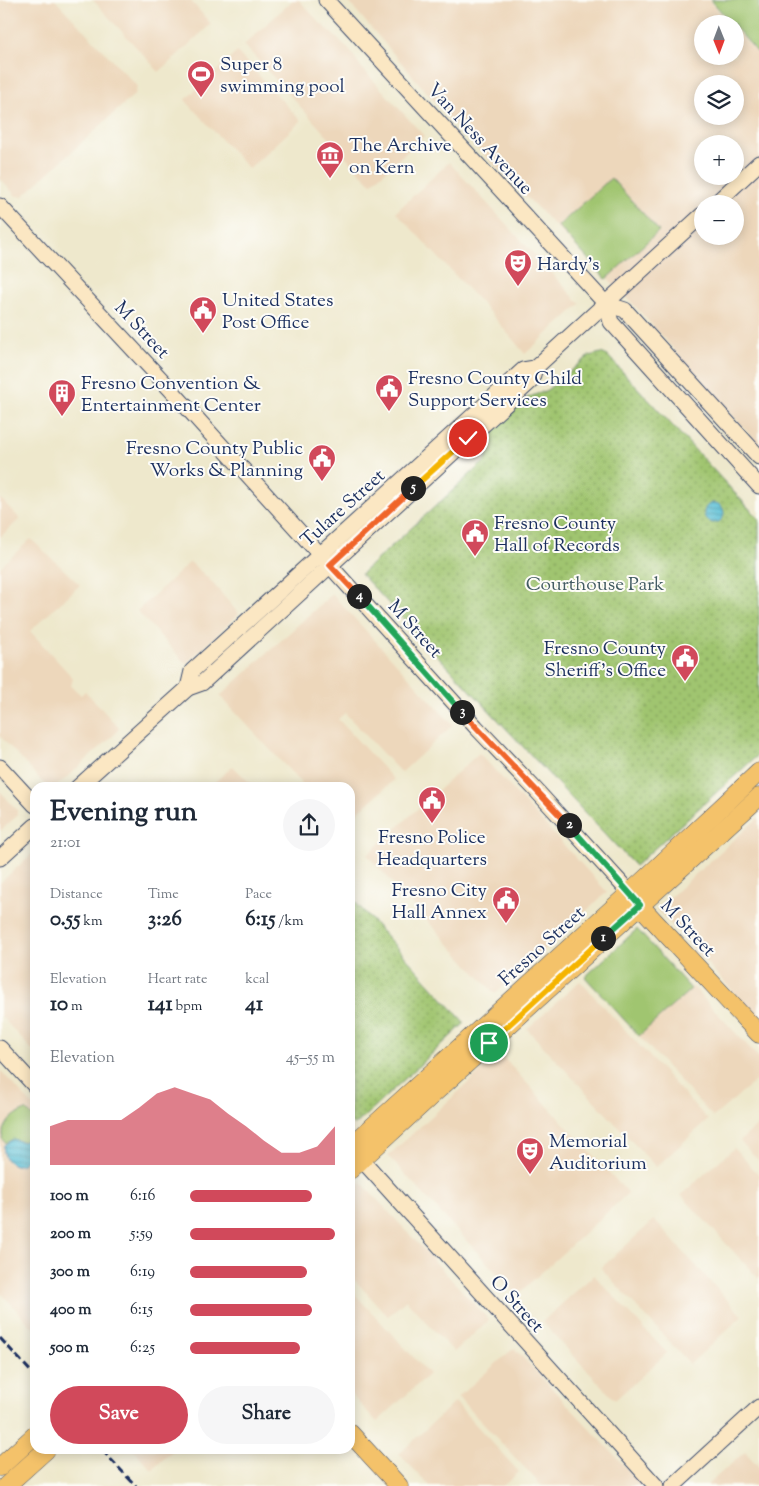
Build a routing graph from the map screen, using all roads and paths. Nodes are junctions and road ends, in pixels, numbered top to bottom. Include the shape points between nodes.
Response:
1 (326, 0) edge
2 (759, 163) edge
3 (724, 195) edge
4 (0, 206) edge
5 (694, 222) edge
6 (606, 304) junction
7 (650, 367) junction
8 (714, 406) junction
9 (759, 457) edge
10 (759, 486) edge
11 (325, 560) junction
12 (0, 767) edge
13 (755, 776) edge
14 (84, 782) edge
15 (759, 796) edge
16 (30, 800) edge
17 (30, 831) edge
18 (699, 852) junction
19 (0, 858) edge
20 (635, 899) junction
21 (759, 1034) edge
22 (0, 1048) edge
23 (30, 1081) edge
24 (355, 1154) edge
25 (355, 1158) edge
26 (759, 1407) edge
27 (355, 1438) edge
28 (30, 1440) edge
29 (42, 1454) edge
30 (0, 1468) edge
31 (6, 1486) edge
32 (399, 1486) edge
33 (656, 1486) edge
34 (673, 1486) edge

1 - 6 main road, Van Ness Avenue
2 - 3 main road
4 - 11 main road, M Street
5 - 6 main road, Tulare Street
6 - 7 main road, Van Ness Avenue via 610,322
6 - 8 main road, Van Ness Avenue via 625,310
6 - 11 main road, Tulare Street via 535,368 523,370
7 - 8 main road via 684,389 698,405
7 - 10 main road, Van Ness Avenue
8 - 9 main road, Van Ness Avenue
11 - 14 main road, Tulare Street via 192,672 188,688
11 - 20 main road, M Street
12 - 16 main road
13 - 18 main road via 752,793 710,834
13 - 20 main road, Fresno Street
15 - 18 main road, Fresno Street
17 - 19 main road
18 - 20 main road, Fresno Street
20 - 21 main road, M Street
20 - 24 main road, Fresno Street
22 - 23 main road
25 - 33 main road, O Street
26 - 34 main road
27 - 32 main road
28 - 30 main road
29 - 31 main road

